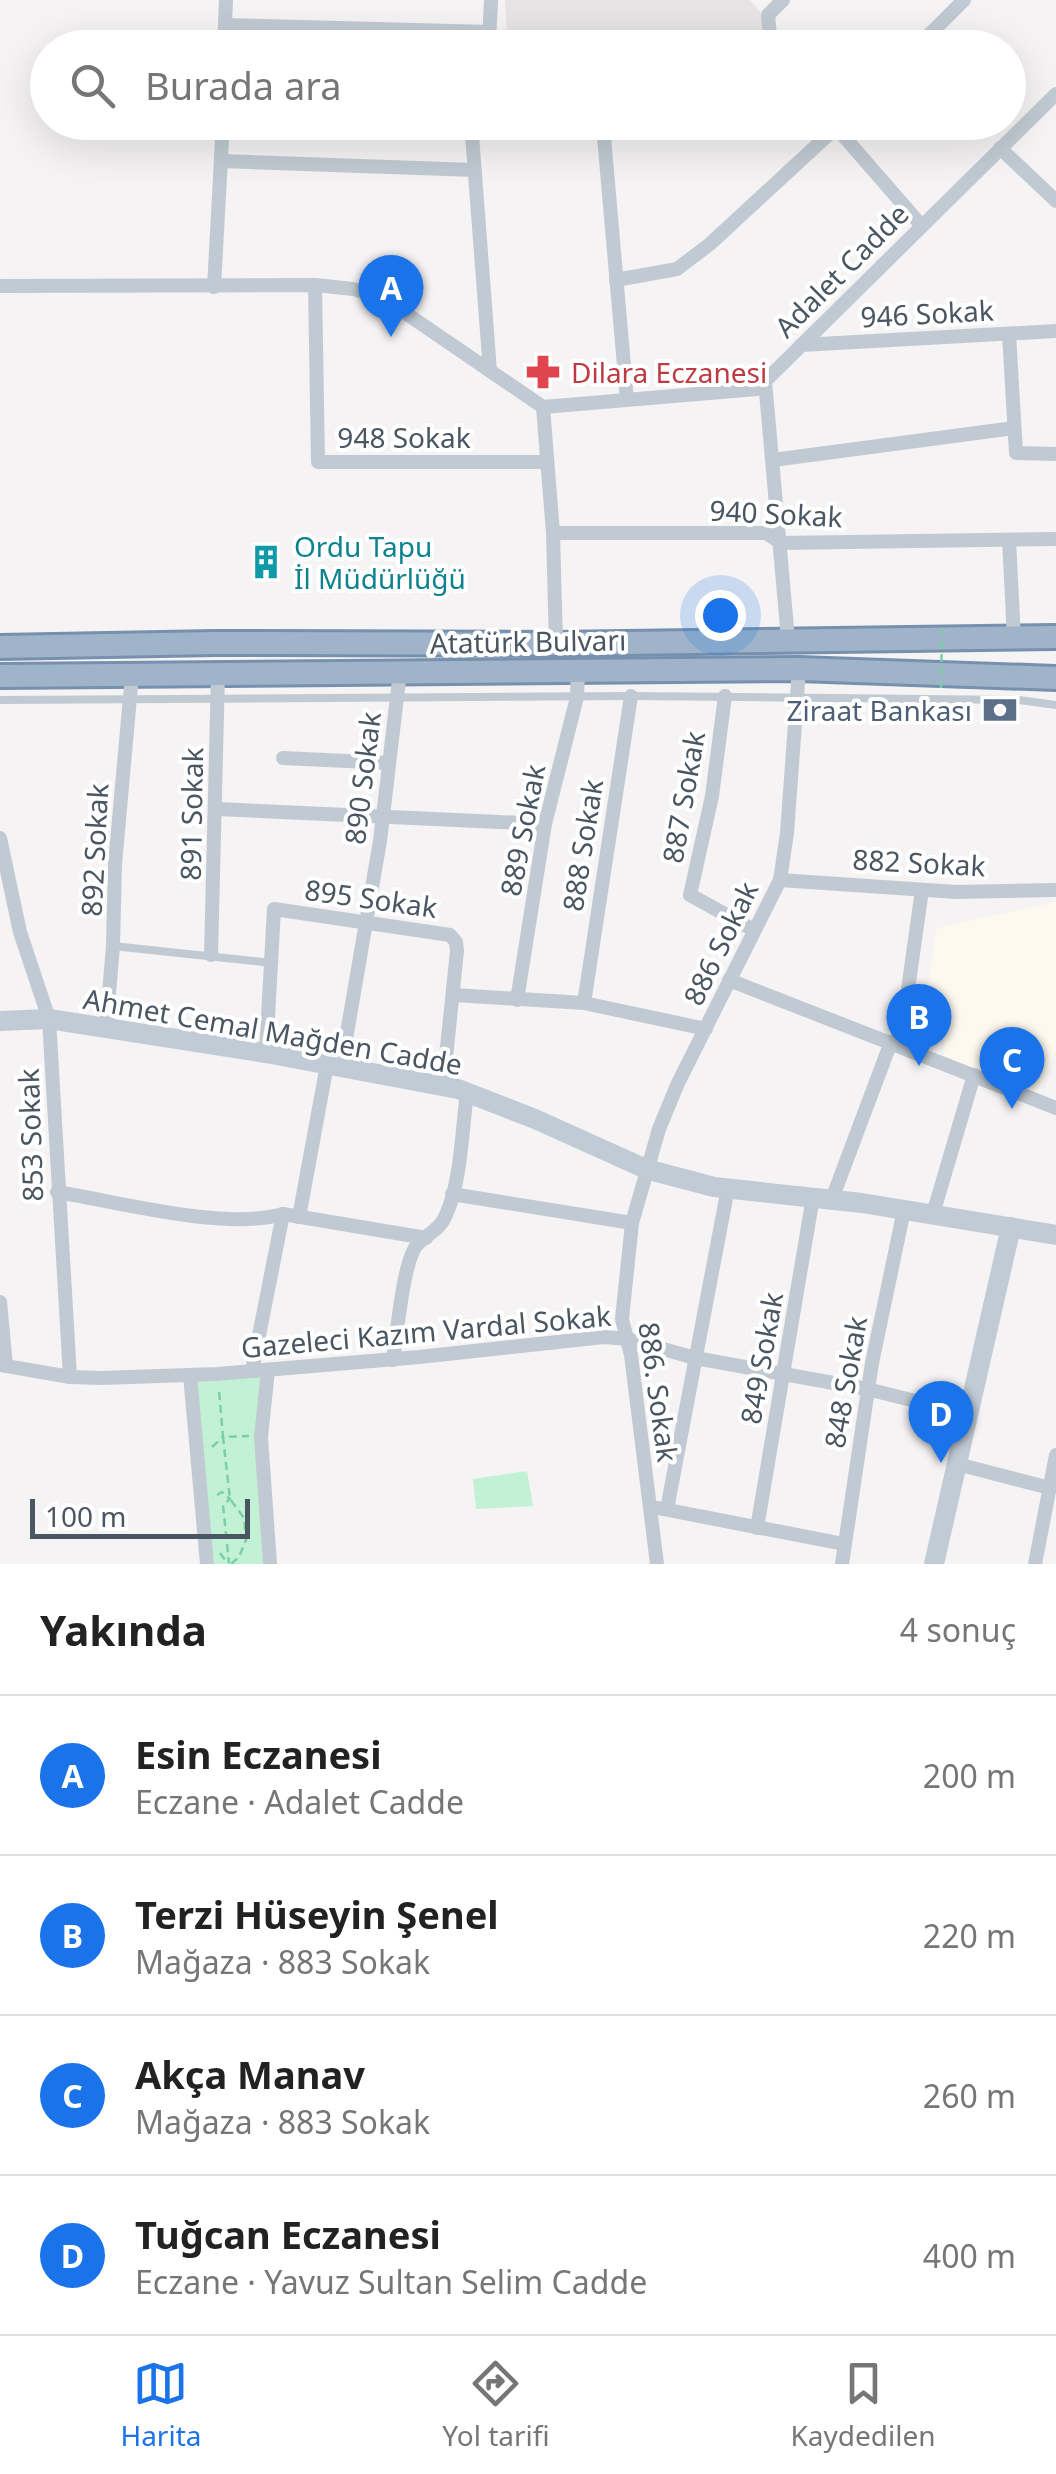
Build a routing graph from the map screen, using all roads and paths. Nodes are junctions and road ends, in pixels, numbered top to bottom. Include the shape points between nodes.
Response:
1 (226, 0) edge
2 (491, 0) edge
3 (756, 0) edge
4 (783, 0) edge
5 (964, 0) edge
6 (768, 15) junction
7 (225, 25) junction
8 (225, 30) edge
9 (298, 30) edge
10 (490, 30) edge
11 (769, 30) edge
12 (934, 30) edge
13 (1056, 94) edge
14 (1026, 123) edge
15 (223, 140) edge
16 (472, 140) edge
17 (604, 140) edge
18 (820, 140) edge
19 (850, 140) edge
20 (1008, 140) edge
21 (1000, 148) junction
22 (222, 160) junction
23 (474, 170) junction
24 (1056, 201) edge
25 (922, 225) junction
26 (616, 280) junction
27 (315, 285) junction
28 (0, 286) edge
29 (214, 287) junction
30 (1056, 332) edge
31 (1009, 334) junction
32 (802, 345) junction
33 (490, 371) junction
34 (765, 381) junction
35 (628, 400) junction
36 (543, 407) junction
37 (1014, 428) junction
38 (1056, 454) edge
39 (773, 460) junction
40 (547, 462) junction
41 (553, 532) junction
42 (1056, 539) edge
43 (1009, 540) junction
44 (781, 543) junction
45 (942, 630) dead end
46 (1056, 637) edge
47 (1014, 638) junction
48 (788, 639) junction
49 (556, 644) junction
50 (0, 647) edge
51 (799, 669) junction
52 (578, 670) junction
53 (400, 672) junction
54 (218, 674) junction
55 (132, 675) junction
56 (0, 676) edge
57 (1056, 678) edge
58 (941, 688) dead end
59 (577, 696) junction
60 (631, 696) junction
61 (725, 696) junction
62 (797, 696) junction
63 (397, 698) junction
64 (0, 700) edge
65 (130, 700) junction
66 (218, 700) junction
67 (1056, 705) edge
68 (282, 758) dead end
69 (389, 763) junction
70 (217, 809) junction
71 (383, 816) junction
72 (546, 824) junction
73 (0, 838) edge
74 (780, 880) junction
75 (922, 890) junction
76 (1056, 890) edge
77 (364, 922) junction
78 (754, 930) junction
79 (114, 946) junction
80 (212, 955) junction
81 (272, 963) junction
82 (729, 980) junction
83 (454, 995) junction
84 (517, 1000) junction
85 (584, 1003) junction
86 (49, 1020) junction
87 (0, 1021) edge
88 (106, 1028) junction
89 (706, 1029) junction
90 (896, 1044) junction
91 (266, 1053) junction
92 (334, 1066) junction
93 (974, 1075) junction
94 (443, 1086) junction
95 (467, 1093) junction
96 (1056, 1108) edge
97 (646, 1169) junction
98 (728, 1188) junction
99 (58, 1192) junction
100 (452, 1194) junction
101 (823, 1198) junction
102 (904, 1210) junction
103 (933, 1214) junction
104 (291, 1216) junction
105 (632, 1222) junction
106 (1011, 1227) junction
107 (1056, 1235) edge
108 (426, 1238) junction
109 (0, 1302) edge
110 (628, 1340) junction
111 (695, 1358) junction
112 (393, 1360) junction
113 (3, 1365) edge
114 (268, 1370) junction
115 (252, 1371) junction
116 (784, 1374) junction
117 (190, 1375) junction
118 (70, 1377) junction
119 (868, 1389) junction
120 (968, 1414) junction
121 (261, 1437) junction
122 (1056, 1456) edge
123 (957, 1464) junction
124 (1050, 1488) junction
125 (216, 1495) dead end
126 (230, 1499) junction
127 (651, 1507) junction
128 (667, 1510) junction
129 (1050, 1522) edge
130 (757, 1528) junction
131 (844, 1544) junction
132 (207, 1564) edge
133 (230, 1564) edge
134 (270, 1564) edge
135 (656, 1564) edge
136 (842, 1564) edge
137 (934, 1564) edge
138 (1034, 1564) edge

1 - 7 street
2 - 10 street
3 - 6 street
4 - 6 street
5 - 12 street
6 - 11 street
7 - 8 street
7 - 9 street
13 - 14 street, Adalet Cadde
15 - 22 street
16 - 23 street
17 - 26 street
18 - 26 street via 677,269
19 - 25 street
20 - 21 street, Adalet Cadde
21 - 24 street
21 - 25 street, Adalet Cadde
22 - 23 street
22 - 29 street
23 - 33 street
25 - 32 street, Adalet Cadde
26 - 35 street
27 - 29 street
27 - 33 street via 382,297
27 - 40 street, 948 Sokak via 318,462
28 - 29 street
30 - 31 street, 946 Sokak
31 - 32 street, 946 Sokak
31 - 37 street
32 - 34 street, Adalet Cadde
33 - 36 street
34 - 35 street via 757,389
34 - 39 street
35 - 36 street
36 - 40 street
37 - 38 street via 1016,453
37 - 39 street
39 - 44 street
40 - 41 street
41 - 44 street, 940 Sokak via 766,533
41 - 49 street
42 - 43 street, 940 Sokak
43 - 44 street, 940 Sokak
43 - 47 street
44 - 48 street
45 - 58 path, bridge
46 - 47 highway, Atatürk Bulvarı
47 - 48 highway, Atatürk Bulvarı
48 - 49 highway, Atatürk Bulvarı
49 - 50 highway, Atatürk Bulvarı
51 - 52 highway, Atatürk Bulvarı
51 - 57 highway, Atatürk Bulvarı
51 - 62 street, 886 Sokak
52 - 53 highway, Atatürk Bulvarı
52 - 59 street, 889 Sokak
53 - 54 highway, Atatürk Bulvarı
53 - 63 street, 890 Sokak
54 - 55 highway, Atatürk Bulvarı
54 - 66 street, 891 Sokak
55 - 56 highway, Atatürk Bulvarı
55 - 65 street, 892 Sokak
59 - 60 lane
59 - 63 lane
59 - 72 street, 889 Sokak
60 - 61 lane
60 - 85 street, 888 Sokak
61 - 62 lane
61 - 78 street, 887 Sokak via 690,895
62 - 67 lane
62 - 74 street, 886 Sokak
63 - 66 lane
63 - 69 street, 890 Sokak
64 - 65 lane
65 - 66 lane
65 - 79 street, 892 Sokak
66 - 70 street, 891 Sokak
68 - 69 street
69 - 71 street, 890 Sokak
70 - 71 street
70 - 80 street, 891 Sokak
71 - 72 street
71 - 77 street, 890 Sokak
72 - 84 street, 889 Sokak
73 - 86 street, 853 Sokak via 20,932
74 - 75 street, 882 Sokak
74 - 78 street, 886 Sokak
75 - 76 street, 882 Sokak
75 - 90 street, 849 Sokak
77 - 81 street, 895 Sokak via 274,909
77 - 83 street, 895 Sokak via 450,935 456,942
77 - 92 street, 890 Sokak
78 - 82 street, 886 Sokak
79 - 80 lane
79 - 88 street, 892 Sokak
80 - 81 lane
81 - 91 street, 895 Sokak
82 - 89 street, 886 Sokak
82 - 90 street
83 - 84 street
83 - 94 street, 895 Sokak
84 - 85 street
85 - 89 street
86 - 87 main road, Ahmet Cemal Mağden Cadde
86 - 88 main road, Ahmet Cemal Mağden Cadde
86 - 99 street, 853 Sokak
88 - 91 main road, Ahmet Cemal Mağden Cadde
89 - 97 street, 886 Sokak
90 - 93 street
90 - 101 street, 849 Sokak
91 - 92 main road, Ahmet Cemal Mağden Cadde
92 - 94 main road, Ahmet Cemal Mağden Cadde
92 - 104 street, 890 Sokak
93 - 96 street
93 - 103 street
94 - 95 main road, Ahmet Cemal Mağden Cadde
95 - 97 main road, Ahmet Cemal Mağden Cadde
95 - 100 street
97 - 98 main road, Ahmet Cemal Mağden Cadde
97 - 105 street, 886. Sokak
98 - 101 main road, Ahmet Cemal Mağden Cadde
98 - 111 street
99 - 104 street via 224,1220
99 - 118 street, 853 Sokak
100 - 105 street
100 - 108 street via 446,1217
101 - 102 main road, Ahmet Cemal Mağden Cadde
101 - 116 street, 849 Sokak
102 - 103 main road, Ahmet Cemal Mağden Cadde
102 - 119 street, 848 Sokak
103 - 106 main road, Ahmet Cemal Mağden Cadde
104 - 108 street
104 - 115 street, 890 Sokak
105 - 110 street, 886. Sokak via 622,1319
106 - 107 main road, Ahmet Cemal Mağden Cadde
106 - 120 main road
108 - 112 street via 410,1262
109 - 113 street
110 - 111 street, Gazeleci Kazım Vardal Sokak
110 - 112 street, Gazeleci Kazım Vardal Sokak
110 - 127 street, 886. Sokak
111 - 116 street, Gazeleci Kazım Vardal Sokak
111 - 128 street
112 - 114 street, Gazeleci Kazım Vardal Sokak
113 - 118 street, Gazeleci Kazım Vardal Sokak
114 - 115 street, Gazeleci Kazım Vardal Sokak
114 - 121 street
115 - 117 street, Gazeleci Kazım Vardal Sokak
116 - 119 street, Gazeleci Kazım Vardal Sokak
116 - 130 street, 849 Sokak
117 - 118 street, Gazeleci Kazım Vardal Sokak
117 - 132 street
119 - 120 street, Gazeleci Kazım Vardal Sokak
119 - 131 street, 848 Sokak
120 - 123 main road
121 - 126 path via 223,1437
121 - 134 street
122 - 124 street
123 - 124 street
123 - 137 main road
124 - 129 street
125 - 126 path
126 - 133 path via 221,1504
126 - 133 path via 244,1518 246,1540
127 - 128 street
127 - 135 street, 886. Sokak
128 - 130 street
129 - 138 street
130 - 131 street
131 - 136 street, 848 Sokak

